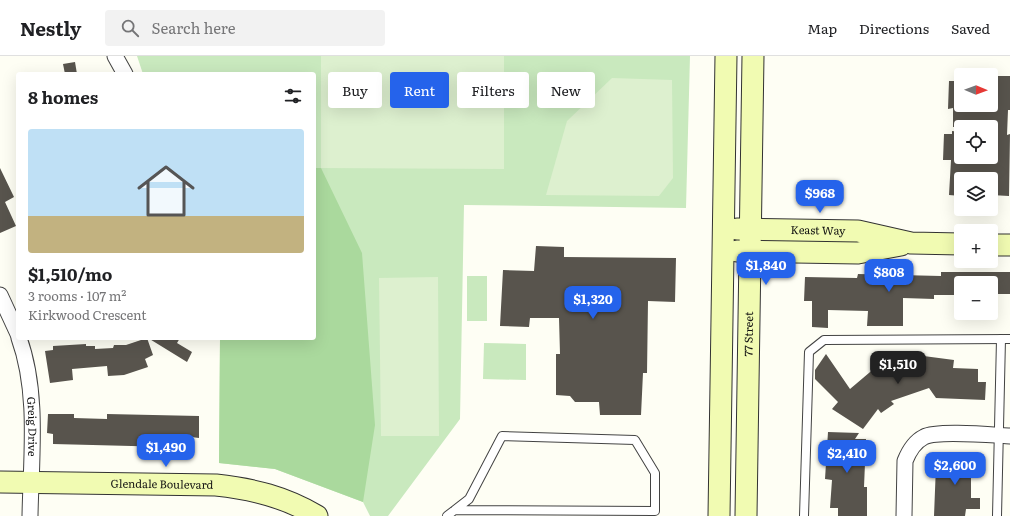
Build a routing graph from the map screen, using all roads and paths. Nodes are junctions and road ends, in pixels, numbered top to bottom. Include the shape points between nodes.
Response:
1 (115, 56) edge
2 (726, 56) edge
3 (753, 56) edge
4 (124, 72) edge
5 (723, 229) junction
6 (751, 230) junction
7 (911, 243) junction
8 (954, 244) edge
9 (998, 245) edge
10 (1010, 245) edge
11 (723, 251) junction
12 (751, 251) junction
13 (0, 295) edge
14 (16, 325) edge
15 (1001, 339) junction
16 (1010, 339) edge
17 (20, 340) edge
18 (1004, 436) edge
19 (0, 482) edge
20 (30, 484) junction
21 (455, 510) junction
22 (30, 516) edge
23 (317, 516) edge
24 (447, 516) edge
25 (719, 516) edge
26 (746, 516) edge
27 (804, 516) edge
28 (904, 516) edge
29 (997, 516) edge

1 - 4 street
2 - 5 main road
3 - 6 main road, 77 Street
5 - 6 main road, Keast Way
5 - 11 main road
6 - 7 main road, Keast Way via 858,232
6 - 12 main road, 77 Street
7 - 8 main road, Keast Way
7 - 12 main road, Keast Way via 858,252
9 - 10 main road
11 - 12 main road, Keast Way
11 - 25 main road
12 - 26 main road, 77 Street
13 - 14 street
15 - 16 lane
15 - 18 lane
15 - 27 lane via 824,340 809,352
17 - 20 street, Greig Drive via 26,360 30,392
18 - 28 street via 934,434 919,440 910,449 905,461
18 - 29 lane
19 - 20 main road, Glendale Boulevard
20 - 22 street, Greig Drive
20 - 23 main road, Glendale Boulevard via 242,488 275,496
21 - 21 lane via 469,499 502,436 635,440 655,474 655,511
21 - 24 lane

